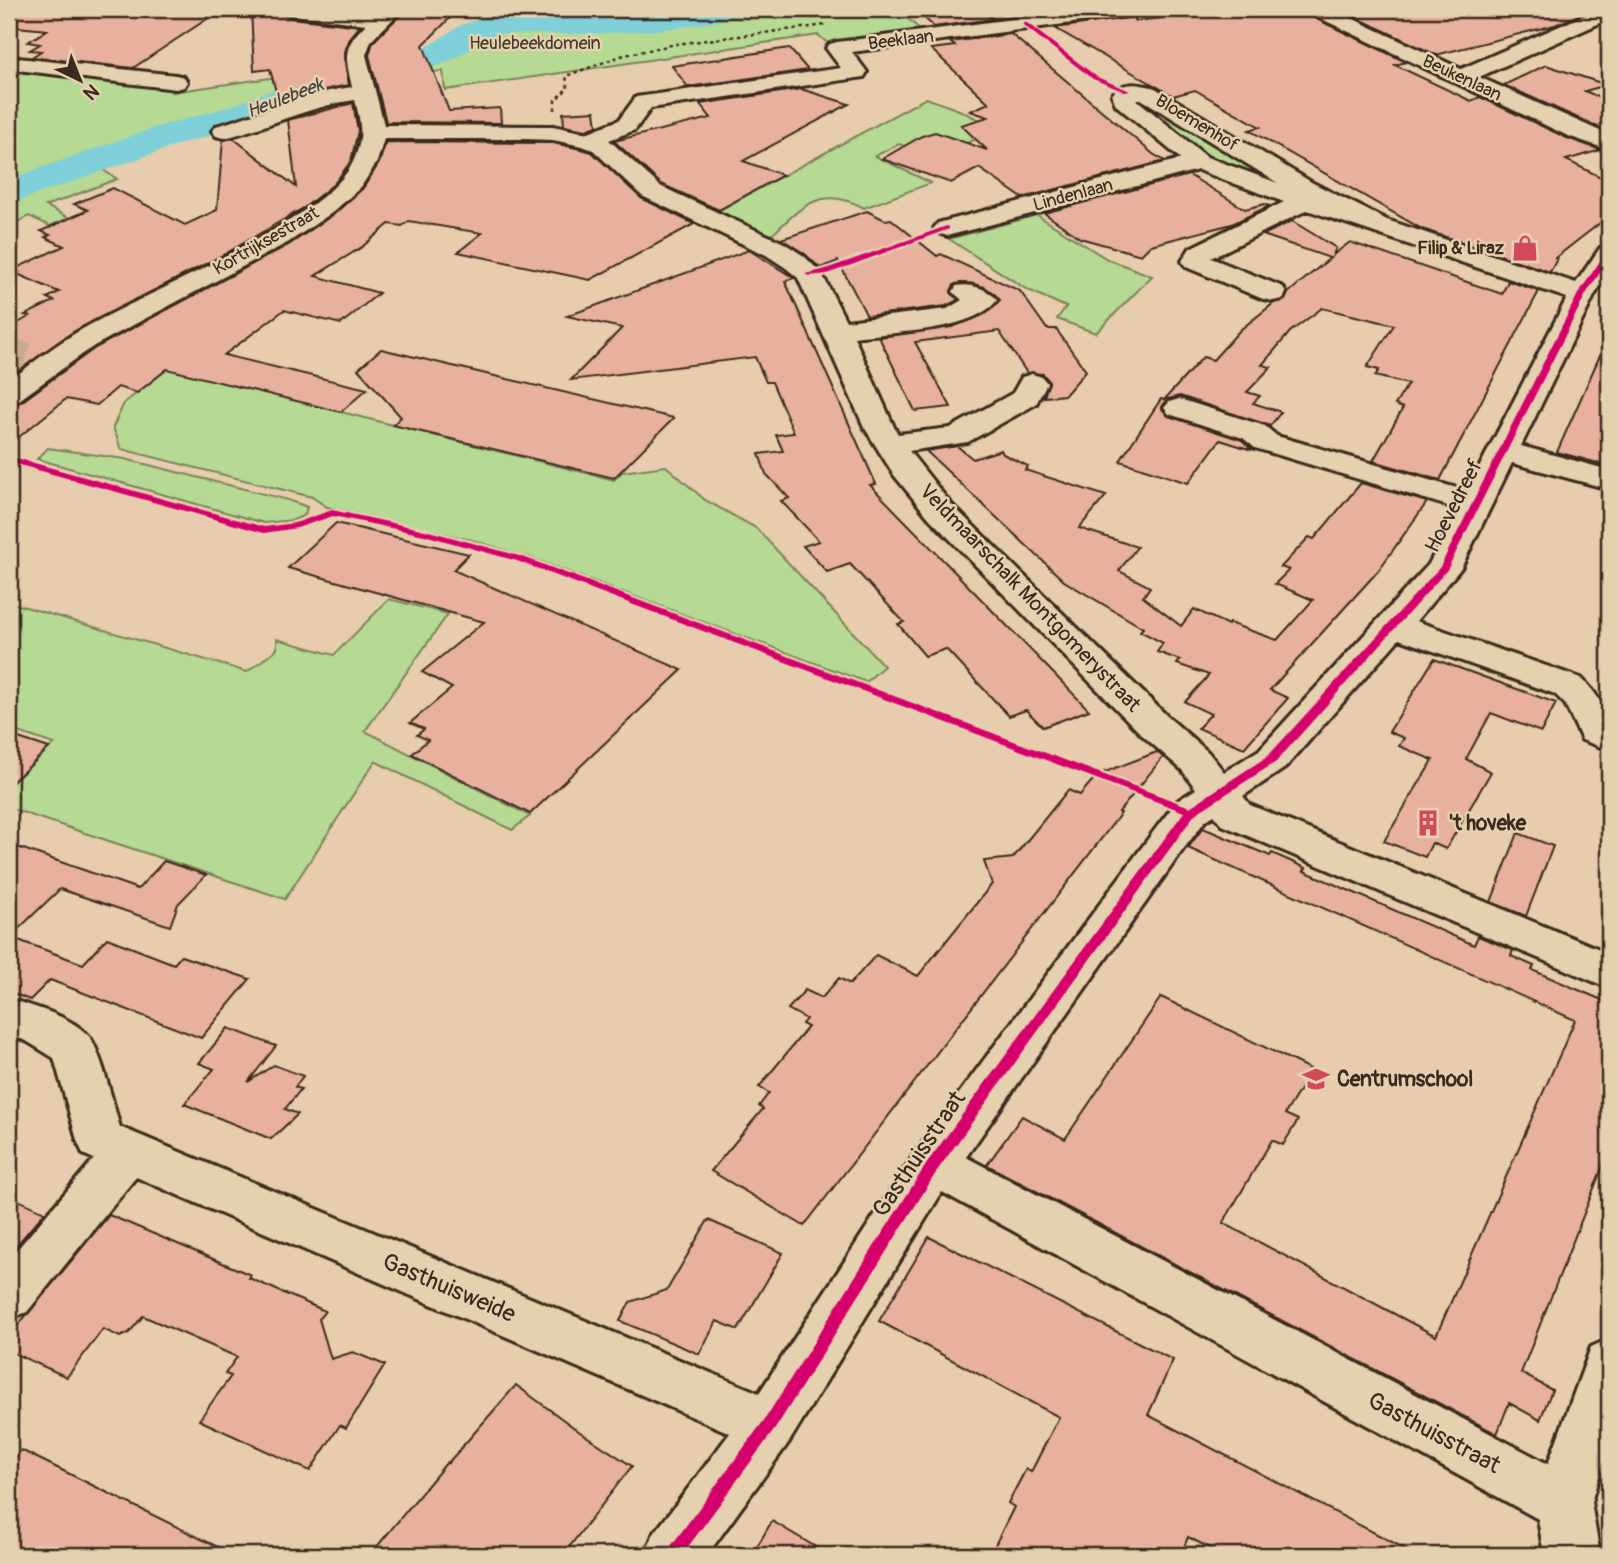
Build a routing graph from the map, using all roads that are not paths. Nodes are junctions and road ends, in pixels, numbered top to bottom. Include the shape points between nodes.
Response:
1 (292, 9) edge
2 (1132, 9) edge
3 (1316, 9) edge
4 (1609, 12) edge
5 (386, 14) edge
6 (9, 63) edge
7 (1457, 76) junction
8 (176, 82) dead end
9 (361, 82) junction
10 (225, 131) dead end
11 (374, 132) junction
12 (588, 140) junction
13 (1609, 144) edge
14 (1199, 162) junction
15 (1305, 201) junction
16 (1379, 226) junction
17 (947, 228) dead end
18 (1609, 254) edge
19 (966, 292) dead end
20 (1273, 293) dead end
21 (1581, 294) junction
22 (837, 331) junction
23 (1032, 383) dead end
24 (9, 394) edge
25 (1179, 408) dead end
26 (890, 444) junction
27 (1503, 451) junction
28 (1609, 480) edge
29 (1476, 504) junction
30 (1393, 625) junction
31 (1609, 737) edge
32 (1219, 792) junction
33 (1609, 971) edge
34 (9, 1016) edge
35 (128, 1152) junction
36 (934, 1164) junction
37 (9, 1296) edge
38 (1609, 1364) edge
39 (770, 1423) junction
40 (1563, 1502) junction
41 (673, 1555) edge
42 (1572, 1555) edge

1 - 5 street
2 - 12 street, Beeklaan via 837,48 856,72 644,102 627,125
3 - 7 street, Beukenlaan
4 - 7 street
5 - 9 street via 362,39 355,55
6 - 8 street
7 - 13 street, Beukenlaan
9 - 10 street
9 - 11 street
11 - 12 street, Veldmaarschalk Montgomerystraat via 553,133
11 - 24 street, Kortrijksestraat via 365,162 352,182 324,206 280,237 37,361
12 - 22 street, Veldmaarschalk Montgomerystraat via 601,145 651,191 795,262 809,274
14 - 15 street, Bloemenhof
14 - 16 street, Bloemenhof via 1123,95 1127,91 1147,93 1304,188
14 - 17 street, Lindenlaan
15 - 16 street, Bloemenhof
15 - 20 street via 1199,254 1195,261
16 - 21 street, Bloemenhof
18 - 21 street, Hoevedreef
19 - 22 street via 983,300 954,316
21 - 27 street, Hoevedreef
22 - 26 street, Veldmaarschalk Montgomerystraat
23 - 26 street via 1027,398 970,431
25 - 29 street via 1254,432 1266,442
26 - 32 street, Veldmaarschalk Montgomerystraat via 940,511 1195,761
27 - 28 street
27 - 29 street, Hoevedreef
29 - 30 street, Hoevedreef via 1444,568
30 - 31 street via 1568,686 1581,699 1595,731
30 - 32 street, Hoevedreef via 1272,759
32 - 33 street, Veldmaarschalk Montgomerystraat via 1236,816
32 - 36 street, Gasthuisstraat via 1191,811 1168,841
34 - 35 street, Gasthuisweide via 44,1029 73,1048 100,1140
35 - 37 street
35 - 39 street, Gasthuisweide
36 - 39 street, Gasthuisstraat
36 - 40 street, Gasthuisstraat
38 - 40 street
39 - 41 street, Gasthuisstraat
40 - 42 street

